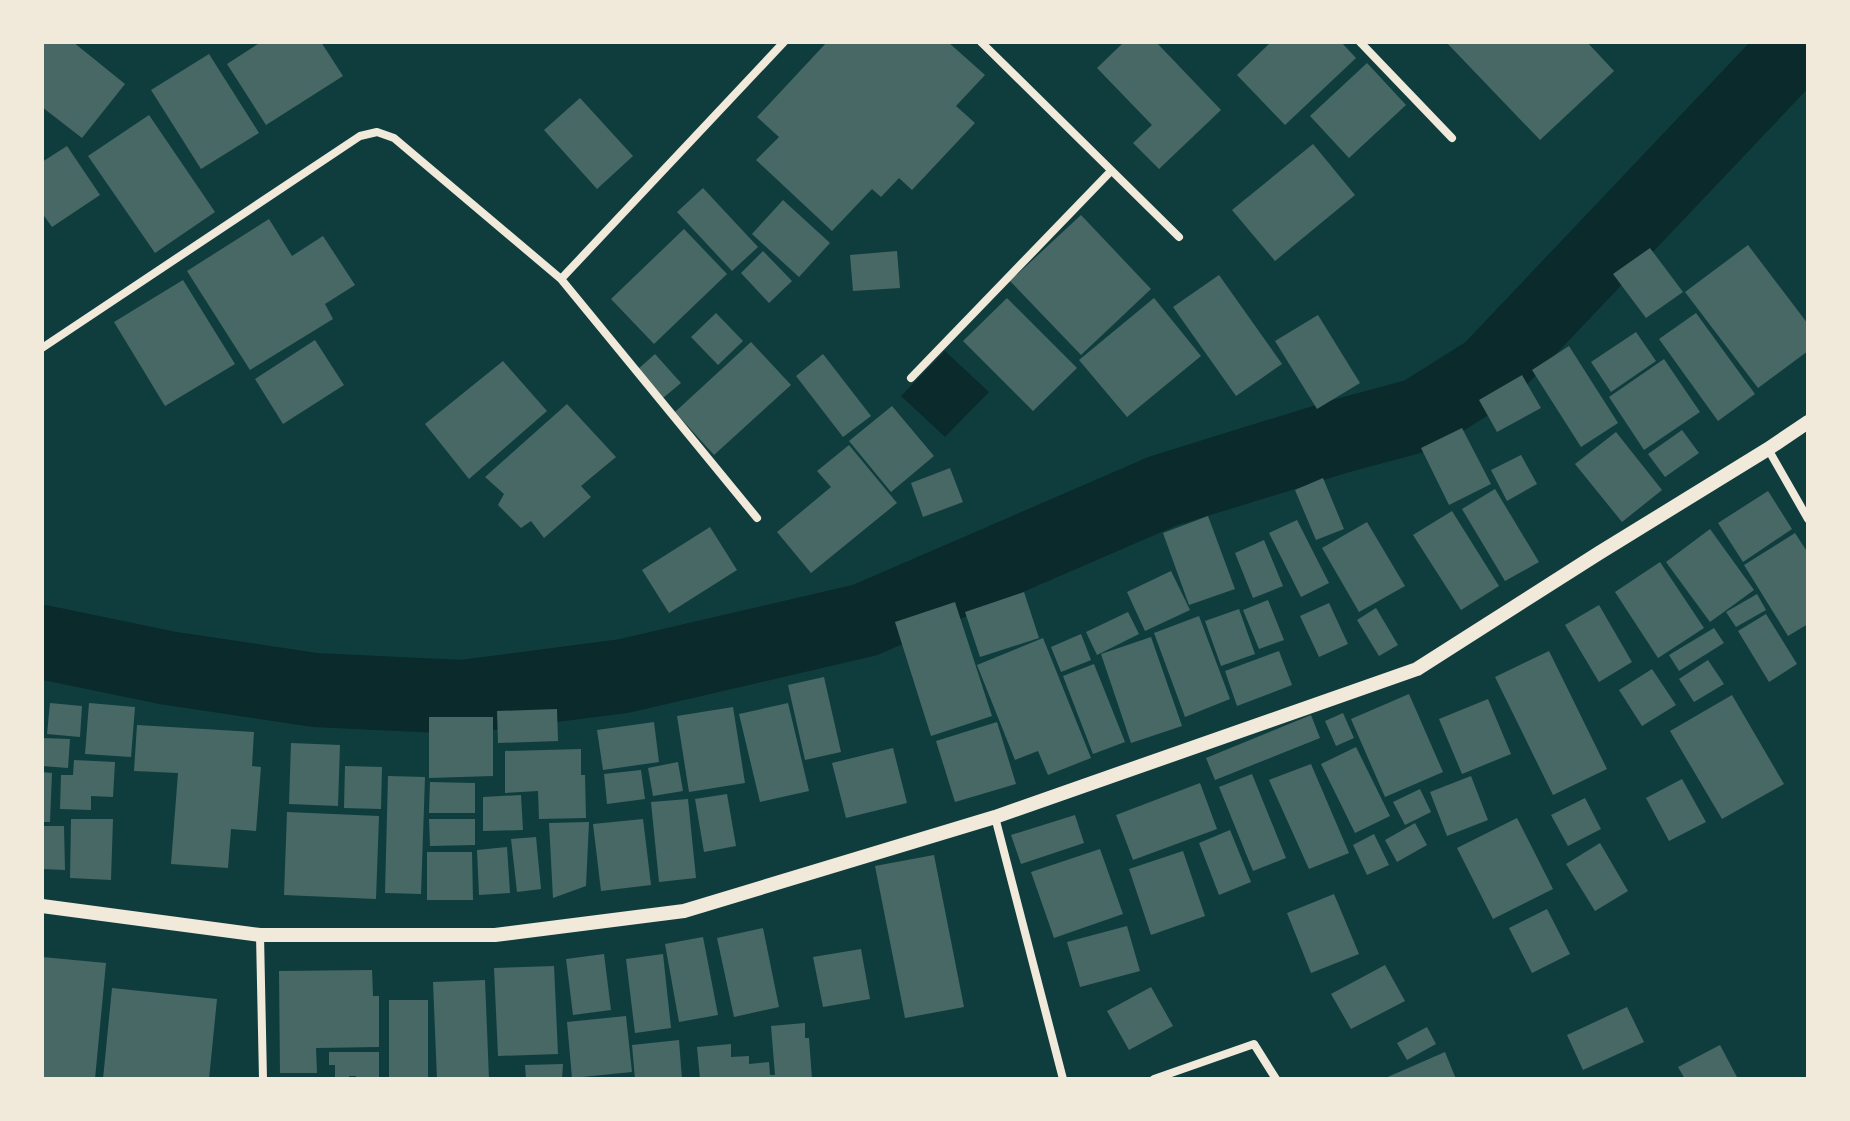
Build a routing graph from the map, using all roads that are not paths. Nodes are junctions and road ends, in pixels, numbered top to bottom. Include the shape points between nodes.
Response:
1 (784, 42) edge
2 (981, 42) edge
3 (1360, 42) edge
4 (1452, 138) dead end
5 (1111, 171) junction
6 (1179, 237) dead end
7 (561, 279) junction
8 (42, 348) edge
9 (911, 378) dead end
10 (1808, 422) edge
11 (1768, 449) junction
12 (757, 518) dead end
13 (1808, 519) edge
14 (995, 817) junction
15 (42, 906) edge
16 (260, 935) junction
17 (263, 1079) edge
18 (1063, 1079) edge
19 (1154, 1079) edge
20 (1276, 1079) edge

1 - 7 street
2 - 5 street
3 - 4 street
5 - 6 street
5 - 9 street
7 - 8 street via 394,138 377,132 360,136
7 - 12 street
10 - 11 street
11 - 13 street
11 - 14 street via 1417,669
14 - 16 street via 684,911 495,935
14 - 18 street
15 - 16 street
16 - 17 street
19 - 20 street via 1254,1044

